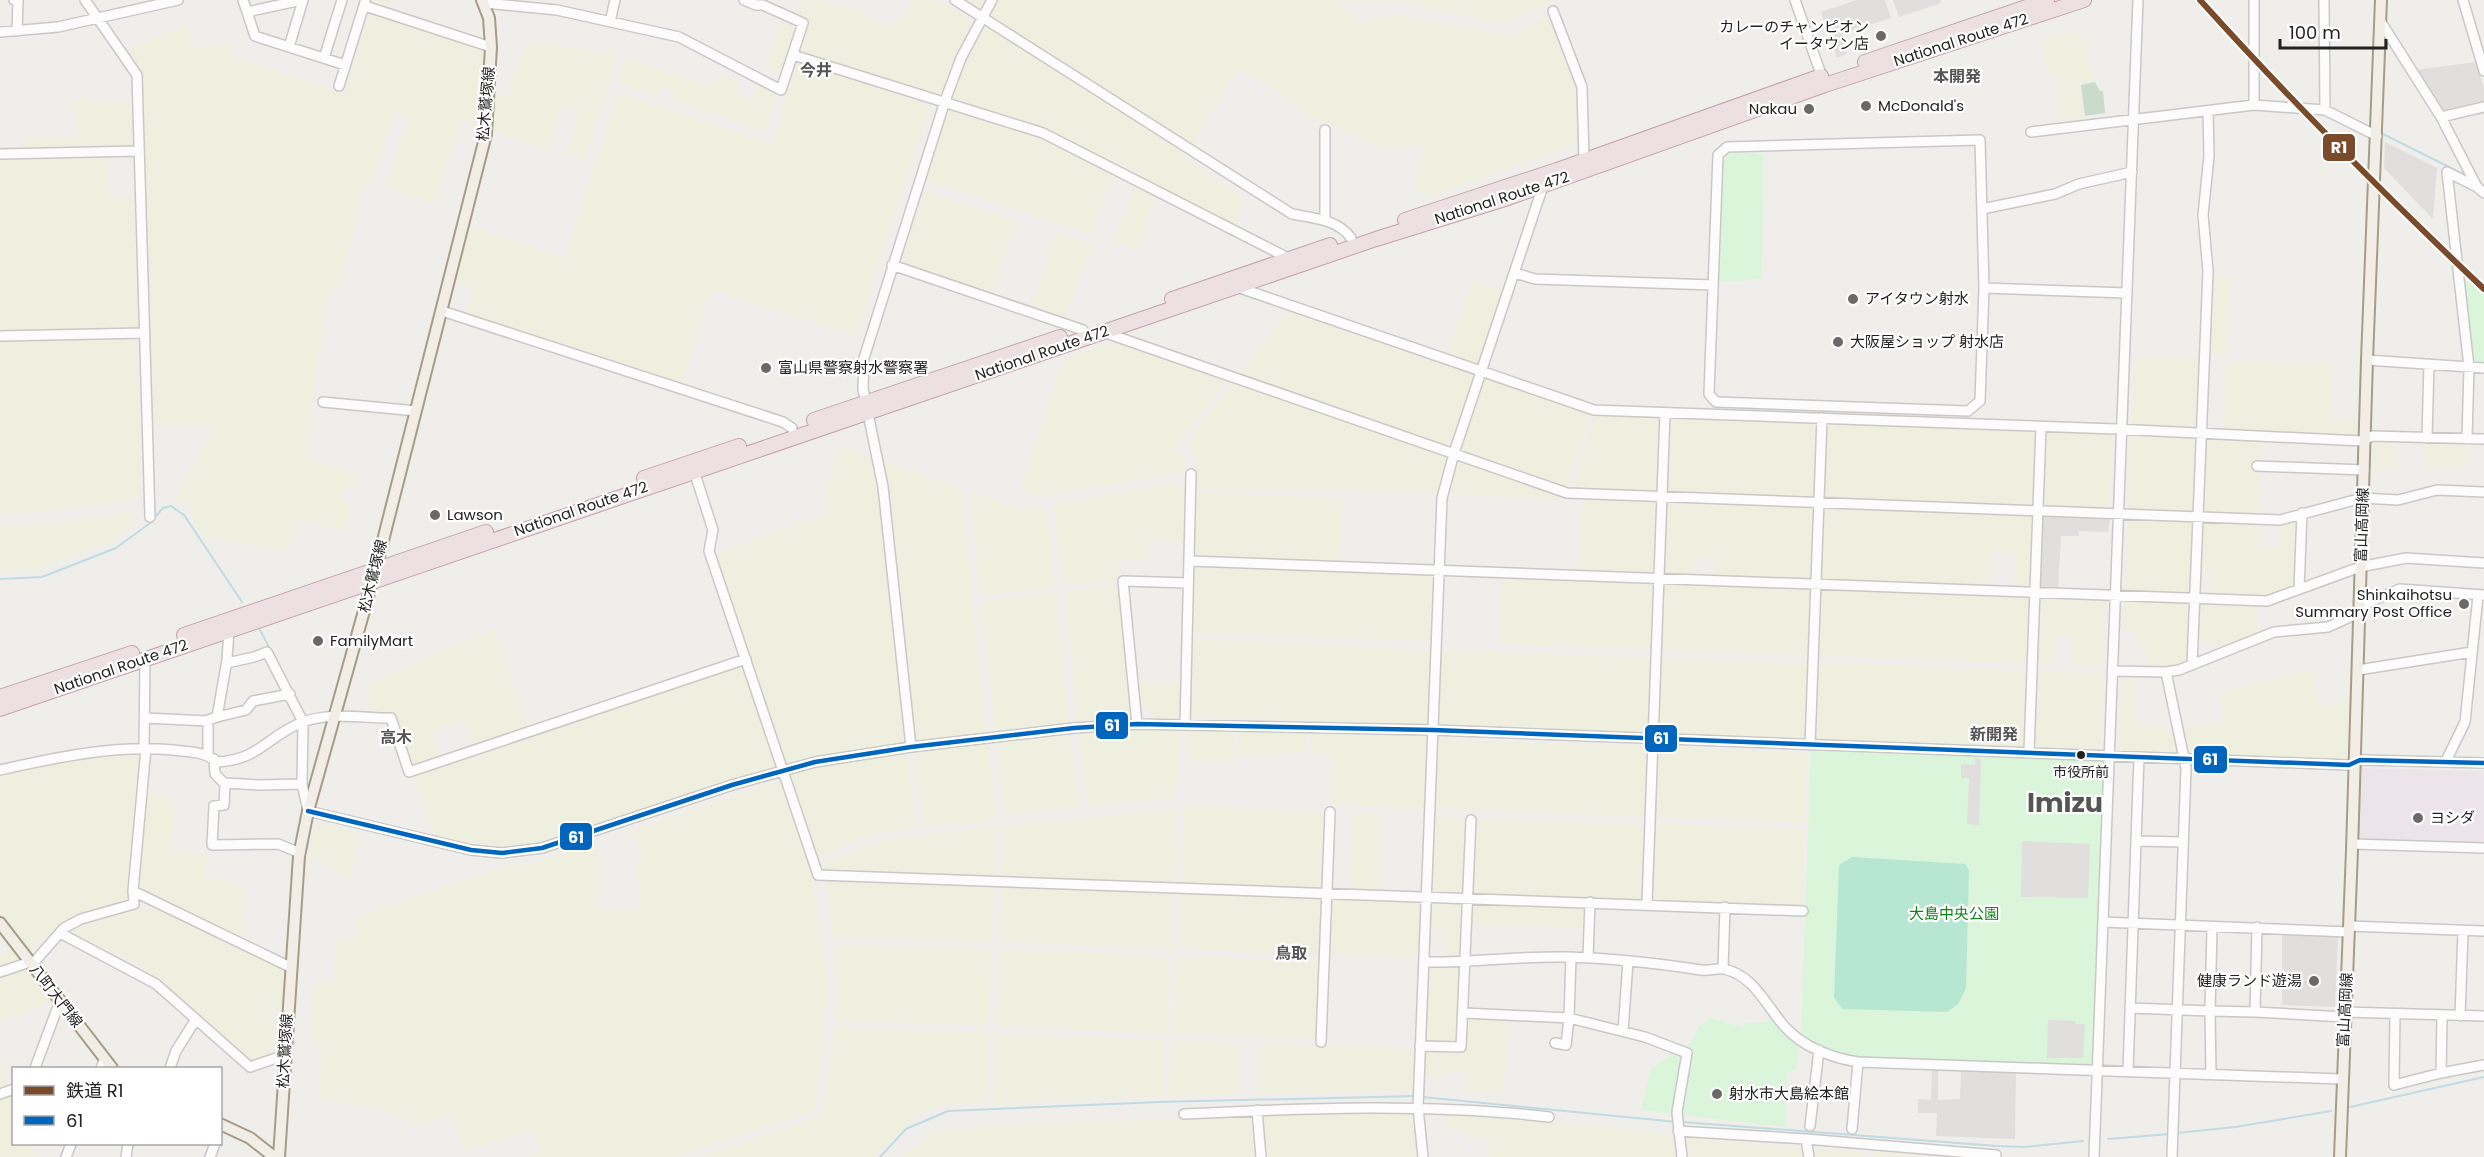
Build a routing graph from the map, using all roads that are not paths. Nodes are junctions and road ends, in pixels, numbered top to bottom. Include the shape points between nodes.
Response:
1 (17, 0) edge
2 (85, 0) edge
3 (177, 0) edge
4 (243, 0) edge
5 (302, 0) edge
6 (342, 0) edge
7 (615, 0) edge
8 (744, 0) edge
9 (955, 0) edge
10 (992, 0) edge
11 (1795, 0) edge
12 (2047, 0) edge
13 (2084, 0) edge
14 (2138, 0) edge
15 (2254, 0) edge
16 (2324, 0) edge
17 (2381, 0) edge
18 (2463, 0) edge
19 (483, 2) edge
20 (763, 2) edge
21 (365, 3) edge
22 (140, 4) edge
23 (1553, 11) dead end
24 (247, 12) junction
25 (983, 16) junction
26 (96, 19) junction
27 (610, 22) junction
28 (2381, 22) junction
29 (17, 31) junction
30 (0, 32) edge
31 (289, 47) junction
32 (491, 47) junction
33 (793, 55) junction
34 (324, 58) junction
35 (345, 65) junction
36 (2484, 71) edge
37 (1823, 80) junction
38 (339, 86) dead end
39 (945, 101) junction
40 (2254, 105) junction
41 (2484, 107) edge
42 (2325, 110) junction
43 (2208, 111) junction
44 (2441, 117) junction
45 (2134, 120) junction
46 (1325, 130) dead end
47 (2031, 132) dead end
48 (2377, 136) junction
49 (139, 151) junction
50 (0, 154) edge
51 (1584, 160) junction
52 (2132, 172) junction
53 (1544, 180) junction
54 (2481, 190) edge
55 (1982, 209) junction
56 (1325, 219) junction
57 (1351, 238) junction
58 (1290, 259) junction
59 (892, 265) junction
60 (1515, 273) junction
61 (1713, 285) junction
62 (1236, 287) junction
63 (1984, 288) junction
64 (2127, 293) junction
65 (442, 311) junction
66 (1083, 330) junction
67 (1103, 332) junction
68 (144, 333) junction
69 (0, 336) edge
70 (2367, 360) junction
71 (2429, 364) junction
72 (2469, 367) junction
73 (2484, 368) edge
74 (1482, 372) junction
75 (323, 402) dead end
76 (867, 407) junction
77 (416, 411) junction
78 (1665, 413) junction
79 (1822, 418) junction
80 (2041, 427) junction
81 (792, 428) junction
82 (2122, 429) junction
83 (2200, 433) junction
84 (2365, 438) junction
85 (2427, 438) junction
86 (2467, 439) junction
87 (2484, 439) edge
88 (1454, 453) junction
89 (2257, 466) dead end
90 (2364, 470) junction
91 (694, 471) junction
92 (1191, 474) dead end
93 (2484, 492) edge
94 (1662, 496) junction
95 (2362, 498) junction
96 (1820, 503) junction
97 (2038, 511) junction
98 (2302, 513) junction
99 (2119, 514) junction
100 (150, 517) dead end
101 (2196, 518) junction
102 (1190, 561) junction
103 (2484, 563) edge
104 (2360, 567) junction
105 (1439, 570) junction
106 (374, 574) junction
107 (1659, 578) junction
108 (1188, 583) junction
109 (1816, 585) junction
110 (2299, 589) junction
111 (2035, 593) junction
112 (2116, 596) junction
113 (2481, 596) edge
114 (2194, 600) junction
115 (2359, 613) junction
116 (229, 630) junction
117 (2472, 652) junction
118 (145, 658) junction
119 (746, 659) junction
120 (227, 663) junction
121 (2192, 665) junction
122 (2113, 670) junction
123 (2358, 670) junction
124 (2166, 672) junction
125 (290, 694) junction
126 (0, 698) edge
127 (0, 709) edge
128 (336, 716) junction
129 (218, 717) junction
130 (145, 718) junction
131 (208, 721) junction
132 (303, 722) junction
133 (1137, 724) junction
134 (1185, 724) junction
135 (1433, 729) junction
136 (1653, 739) junction
137 (1810, 745) junction
138 (911, 747) junction
139 (145, 748) junction
140 (2029, 752) junction
141 (2110, 756) junction
142 (211, 757) junction
143 (2139, 758) junction
144 (2184, 759) junction
145 (2446, 761) junction
146 (2484, 763) edge
147 (2355, 764) junction
148 (0, 770) edge
149 (783, 770) junction
150 (224, 783) junction
151 (302, 784) junction
152 (308, 812) junction
153 (1330, 812) dead end
154 (1471, 820) dead end
155 (2136, 841) junction
156 (2183, 843) junction
157 (2352, 844) junction
158 (2484, 848) edge
159 (300, 853) junction
160 (133, 891) junction
161 (1327, 893) junction
162 (1426, 898) junction
163 (1467, 899) junction
164 (1590, 902) junction
165 (1647, 904) junction
166 (1725, 907) junction
167 (1803, 911) dead end
168 (0, 922) edge
169 (2103, 922) junction
170 (2133, 923) junction
171 (2181, 925) junction
172 (2212, 927) junction
173 (2257, 927) junction
174 (2349, 929) junction
175 (2484, 931) edge
176 (2463, 932) junction
177 (60, 933) junction
178 (1571, 957) junction
179 (1588, 958) junction
180 (1628, 961) junction
181 (30, 962) junction
182 (1424, 962) junction
183 (1465, 962) junction
184 (290, 967) junction
185 (1723, 969) junction
186 (0, 972) edge
187 (63, 1003) junction
188 (2130, 1008) junction
189 (2178, 1009) junction
190 (2210, 1011) junction
191 (2255, 1012) junction
192 (1464, 1013) junction
193 (2344, 1014) junction
194 (2395, 1014) junction
195 (2442, 1015) junction
196 (2460, 1016) junction
197 (2484, 1016) edge
198 (1569, 1018) junction
199 (196, 1019) junction
200 (1623, 1031) junction
201 (1321, 1042) dead end
202 (1554, 1043) dead end
203 (1420, 1046) junction
204 (1819, 1050) junction
205 (285, 1055) junction
206 (1858, 1062) junction
207 (2484, 1065) edge
208 (106, 1066) edge
209 (35, 1067) edge
210 (170, 1067) edge
211 (2097, 1070) junction
212 (2128, 1071) junction
213 (2176, 1072) junction
214 (2441, 1072) junction
215 (2211, 1074) junction
216 (2341, 1079) junction
217 (1418, 1108) junction
218 (1257, 1110) junction
219 (1184, 1114) dead end
220 (1549, 1117) dead end
221 (222, 1125) edge
222 (1810, 1126) dead end
223 (1852, 1129) dead end
224 (1678, 1131) junction
225 (1806, 1139) junction
226 (1935, 1154) edge
227 (274, 1157) edge
228 (279, 1157) edge
229 (1261, 1157) edge
230 (1423, 1157) edge
231 (1682, 1157) edge
232 (1809, 1157) edge
233 (1996, 1157) edge
234 (2094, 1157) edge
235 (2172, 1157) edge
236 (2340, 1157) edge

1 - 29 street
2 - 26 street
3 - 22 street
4 - 24 street
5 - 24 street
5 - 31 street
6 - 34 street
7 - 27 street
8 - 20 street via 756,5
9 - 25 street
10 - 25 street
11 - 37 street
12 - 37 highway, National Route 472
13 - 37 highway, National Route 472
14 - 45 street
15 - 40 street
16 - 42 street
17 - 28 main road, 富山高岡線
18 - 36 street
19 - 27 street via 557,10
19 - 32 main road, 松木鷲塚線 via 489,18
20 - 33 street via 803,23
21 - 32 street
21 - 35 street
22 - 26 street
23 - 51 street via 1582,87
24 - 31 street via 255,36
25 - 39 street
25 - 56 street via 1292,214
26 - 29 street
26 - 49 street via 137,75
27 - 33 street via 679,37 781,90
28 - 44 street
28 - 48 main road, 富山高岡線
29 - 30 street
31 - 34 street
32 - 65 main road, 松木鷲塚線 via 486,134
33 - 39 street
34 - 35 street
35 - 38 street
37 - 51 highway, National Route 472
37 - 53 highway, National Route 472
39 - 58 street via 1043,133
39 - 59 street
40 - 42 street
40 - 43 street
41 - 44 street
42 - 48 street
43 - 45 street
43 - 83 street via 2209,156 2203,215 2208,294
44 - 54 street
45 - 47 street
45 - 52 street
46 - 56 street
48 - 70 main road, 富山高岡線
49 - 50 street
49 - 68 street
51 - 53 highway, National Route 472
52 - 55 street
52 - 64 street
53 - 57 highway, National Route 472
53 - 60 street
53 - 62 highway, National Route 472
54 - 72 street via 2447,172
55 - 61 street via 1980,140 1727,147 1718,155
55 - 63 street
56 - 57 street
57 - 58 highway, National Route 472
58 - 66 highway, National Route 472
59 - 66 street
59 - 76 street via 864,358
60 - 61 street via 1535,279
60 - 74 street
61 - 63 street via 1709,394 1716,402 1968,411 1980,401
62 - 67 highway, National Route 472
62 - 74 street
63 - 64 street
64 - 82 street
65 - 77 main road, 松木鷲塚線
65 - 81 street
66 - 76 highway, National Route 472
67 - 76 highway, National Route 472
67 - 88 street
68 - 69 street
68 - 100 street
70 - 71 street
70 - 84 main road, 富山高岡線
71 - 72 street
71 - 85 street
72 - 73 street
72 - 86 street
74 - 78 street via 1594,410
74 - 88 street
75 - 77 street
76 - 81 highway, National Route 472
76 - 91 highway, National Route 472
76 - 138 street via 884,487
77 - 106 main road, 松木鷲塚線
78 - 79 street
78 - 94 street
79 - 80 street
79 - 96 street
80 - 82 street
80 - 97 street
81 - 106 highway, National Route 472
82 - 83 street
82 - 99 street
83 - 84 street via 2362,441
83 - 101 street
84 - 85 street
84 - 90 main road, 富山高岡線
85 - 86 street
86 - 87 street
88 - 94 street via 1567,493
88 - 105 street via 1442,498
89 - 90 street
90 - 95 main road, 富山高岡線
91 - 106 highway, National Route 472
91 - 119 street via 712,530 709,551
92 - 102 street
93 - 95 street via 2438,490 2397,500
94 - 96 street
94 - 107 street
95 - 98 street
95 - 104 main road, 富山高岡線
96 - 97 street
96 - 109 street
97 - 99 street
97 - 111 street
98 - 101 street via 2280,520
98 - 110 street
99 - 101 street
99 - 112 street
101 - 114 street
102 - 105 street
102 - 108 street
103 - 104 street via 2406,558
104 - 110 street
104 - 115 main road, 富山高岡線
105 - 107 street
105 - 135 street
106 - 116 highway, National Route 472
106 - 126 highway, National Route 472
106 - 128 main road, 松木鷲塚線
107 - 109 street
107 - 136 street
108 - 133 street via 1123,581
108 - 134 street
109 - 111 street
109 - 137 street
110 - 114 street via 2267,602
111 - 112 street
111 - 140 street
112 - 114 street
112 - 122 street
113 - 115 street via 2400,589 2366,604
113 - 117 street
114 - 121 street
115 - 121 street via 2328,627 2274,632
115 - 123 main road, 富山高岡線
116 - 118 highway, National Route 472
116 - 120 street
117 - 123 street
117 - 145 street via 2465,722
118 - 127 highway, National Route 472
118 - 130 street
119 - 128 street via 410,772 391,718
119 - 149 street
120 - 125 street via 267,652
120 - 129 street
121 - 124 street
122 - 124 street
122 - 141 street
123 - 147 main road, 富山高岡線
124 - 144 street
125 - 129 street via 253,701 246,710
125 - 132 street
128 - 132 street
128 - 152 main road, 松木鷲塚線
129 - 131 street
130 - 131 street
130 - 139 street
131 - 142 street
132 - 142 street via 247,757 217,762
132 - 151 street
133 - 134 street
133 - 138 street
134 - 135 street
135 - 136 street
135 - 162 street
136 - 137 street
136 - 165 street
137 - 140 street
138 - 149 street via 854,754
139 - 142 street
139 - 148 street via 101,750
139 - 160 street
140 - 141 street
141 - 143 street
141 - 169 street
142 - 150 street via 215,774
143 - 144 street
143 - 155 street
144 - 147 street
144 - 156 street
145 - 146 street
145 - 147 street via 2360,759
147 - 157 main road, 富山高岡線
149 - 152 street via 542,848 502,853 471,850
149 - 161 street via 818,875
150 - 151 street
150 - 159 street via 224,805 214,806 212,845 278,844
151 - 152 street
152 - 159 main road, 松木鷲塚線
153 - 161 street
154 - 163 street
155 - 156 street
155 - 170 street
156 - 171 street
157 - 158 street
157 - 174 main road, 富山高岡線
159 - 184 main road, 松木鷲塚線
160 - 177 street via 134,904 81,919
160 - 184 street
161 - 162 street
161 - 201 street
162 - 163 street
162 - 182 street
163 - 164 street
163 - 183 street
164 - 165 street
164 - 179 street
165 - 166 street
166 - 167 street
166 - 185 street
168 - 181 main road, 八町大門線
169 - 170 street
169 - 211 street
170 - 171 street
170 - 188 street
171 - 172 street
171 - 189 street
172 - 173 street
172 - 190 street
173 - 174 street
173 - 191 street
174 - 176 street
174 - 193 main road, 富山高岡線
175 - 176 street
176 - 196 street
177 - 181 street
177 - 199 street via 156,984
178 - 179 street
178 - 183 street
178 - 198 street
179 - 180 street
180 - 185 street via 1705,971
180 - 200 street
181 - 186 street
181 - 187 main road, 八町大門線
182 - 183 street
182 - 203 street
183 - 192 street
184 - 205 main road, 松木鷲塚線
185 - 204 street via 1757,988 1786,1028
187 - 208 main road, 八町大門線
187 - 209 street via 57,1009
188 - 189 street
188 - 212 street
189 - 190 street
189 - 213 street
190 - 191 street
190 - 215 street
191 - 193 street
192 - 198 street
192 - 203 street via 1461,1047
193 - 194 street
193 - 216 main road, 富山高岡線
194 - 195 street
194 - 214 street via 2394,1084
195 - 196 street
195 - 214 street
196 - 197 street
198 - 200 street
198 - 202 street via 1566,1045
199 - 205 street via 250,1067
199 - 210 street
200 - 224 street via 1687,1053 1677,1112
203 - 217 street
204 - 206 street
204 - 222 street
205 - 228 main road, 松木鷲塚線
206 - 211 street
206 - 223 street
207 - 214 street
211 - 212 street
211 - 234 street
212 - 213 street
213 - 215 street
213 - 235 street
215 - 216 street
216 - 236 main road, 富山高岡線
217 - 218 street
217 - 220 street
217 - 230 street
218 - 219 street
218 - 229 street
221 - 227 main road via 249,1138
224 - 225 street
224 - 231 street
225 - 226 street
225 - 232 street
226 - 233 street

